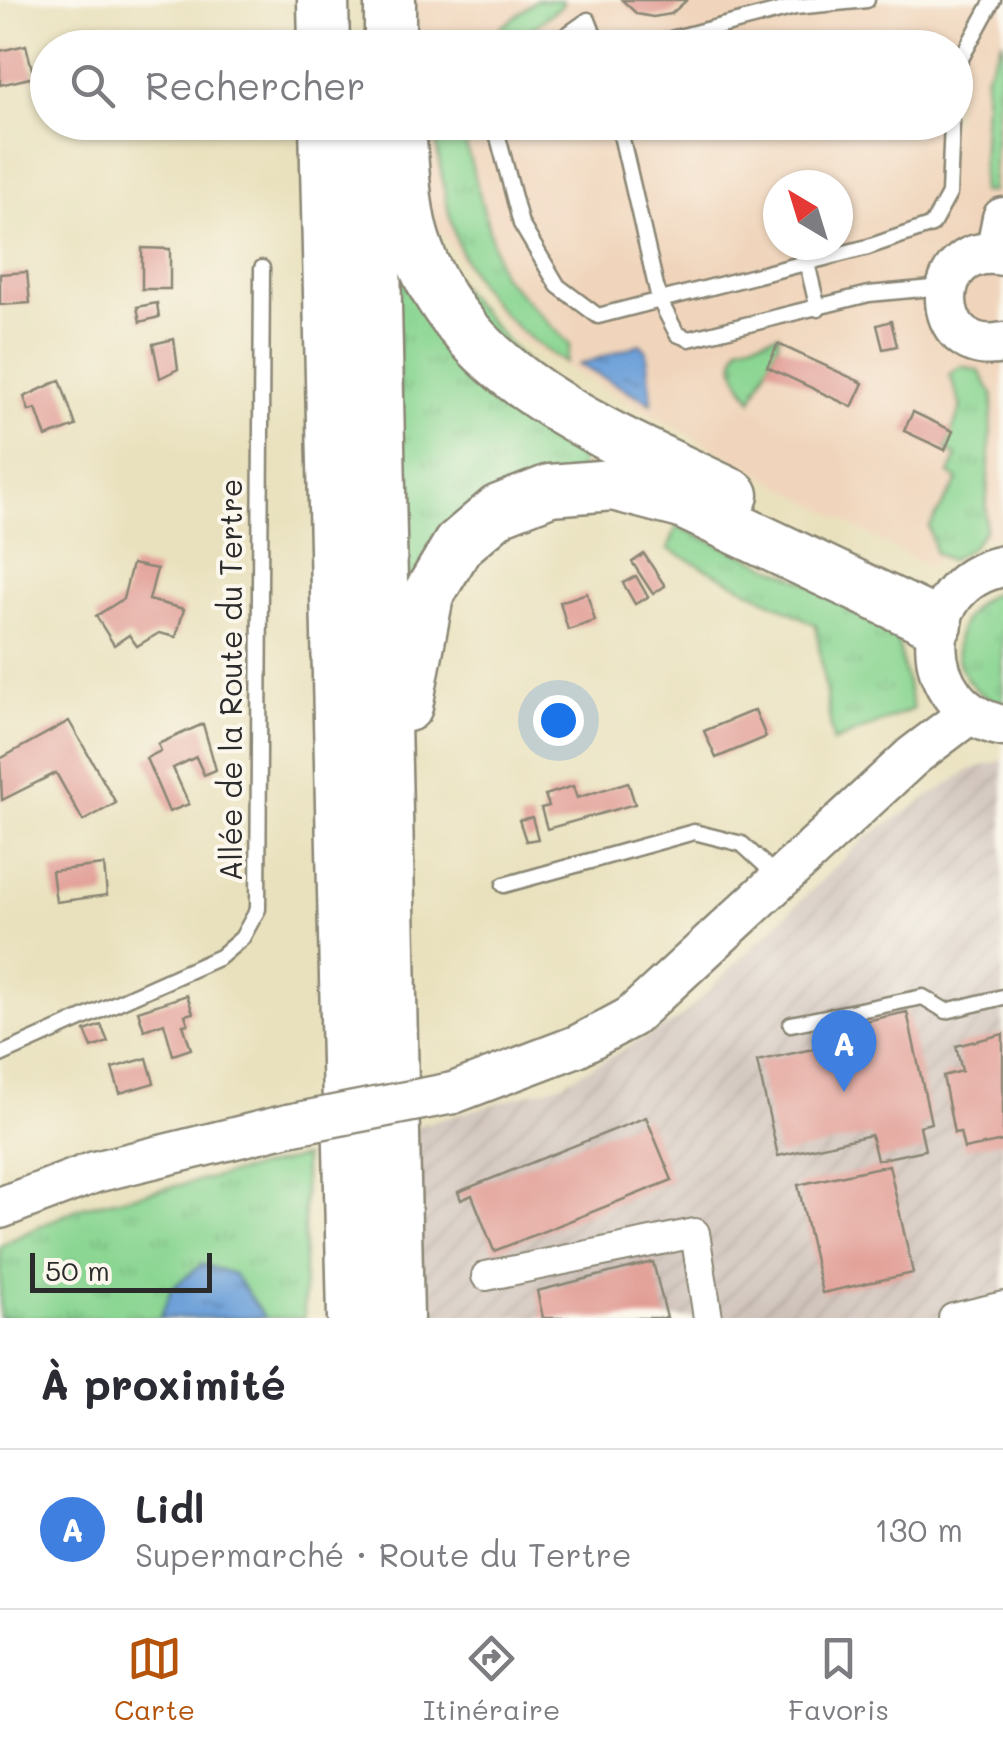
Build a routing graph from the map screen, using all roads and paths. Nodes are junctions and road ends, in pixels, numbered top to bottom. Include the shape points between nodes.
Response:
1 (323, 0) edge
2 (369, 0) edge
3 (390, 0) edge
4 (867, 0) edge
5 (993, 0) edge
6 (324, 30) edge
7 (370, 30) edge
8 (390, 30) edge
9 (574, 30) edge
10 (592, 30) edge
11 (706, 30) edge
12 (973, 37) edge
13 (326, 140) edge
14 (372, 140) edge
15 (401, 140) edge
16 (499, 140) edge
17 (622, 140) edge
18 (951, 140) edge
19 (1000, 242) edge
20 (807, 263) junction
21 (262, 268) dead end
22 (946, 286) junction
23 (659, 299) junction
24 (818, 308) junction
25 (1002, 343) edge
26 (1003, 356) edge
27 (1003, 566) edge
28 (943, 612) junction
29 (986, 720) edge
30 (387, 845) junction
31 (780, 878) junction
32 (504, 884) dead end
33 (344, 938) junction
34 (1003, 997) edge
35 (791, 1024) dead end
36 (0, 1055) edge
37 (0, 1208) edge
38 (486, 1276) dead end
39 (1003, 1306) edge
40 (336, 1318) edge
41 (353, 1318) edge
42 (398, 1318) edge
43 (708, 1318) edge
44 (953, 1318) edge

1 - 6 highway
2 - 7 highway
3 - 8 highway
4 - 11 lane via 795,7
5 - 12 lane
9 - 10 lane via 588,20
13 - 33 highway
14 - 30 highway
15 - 28 highway via 413,238 458,321 486,355 533,393
16 - 23 lane via 521,224 558,286 598,316
17 - 23 lane
18 - 20 lane via 949,194 932,225
19 - 22 street via 965,261
20 - 23 lane
20 - 24 lane
21 - 36 lane, Allée de la Route du Tertre via 258,908 242,938 220,956
22 - 24 lane via 869,294
22 - 25 street via 948,316 959,332 979,344
23 - 24 lane via 670,326 689,339
25 - 26 street
27 - 28 street via 971,579
28 - 29 street via 934,654 939,674 948,692
28 - 30 highway via 682,503 613,485 550,490 499,510 458,545 428,595
29 - 31 street via 913,756
30 - 42 highway
31 - 32 lane via 742,844 694,832
31 - 37 street, bridge via 630,1017 577,1046 453,1093 96,1172
33 - 40 highway
33 - 41 highway
34 - 35 lane via 946,1011 922,996
38 - 43 street via 695,1233
39 - 44 street

